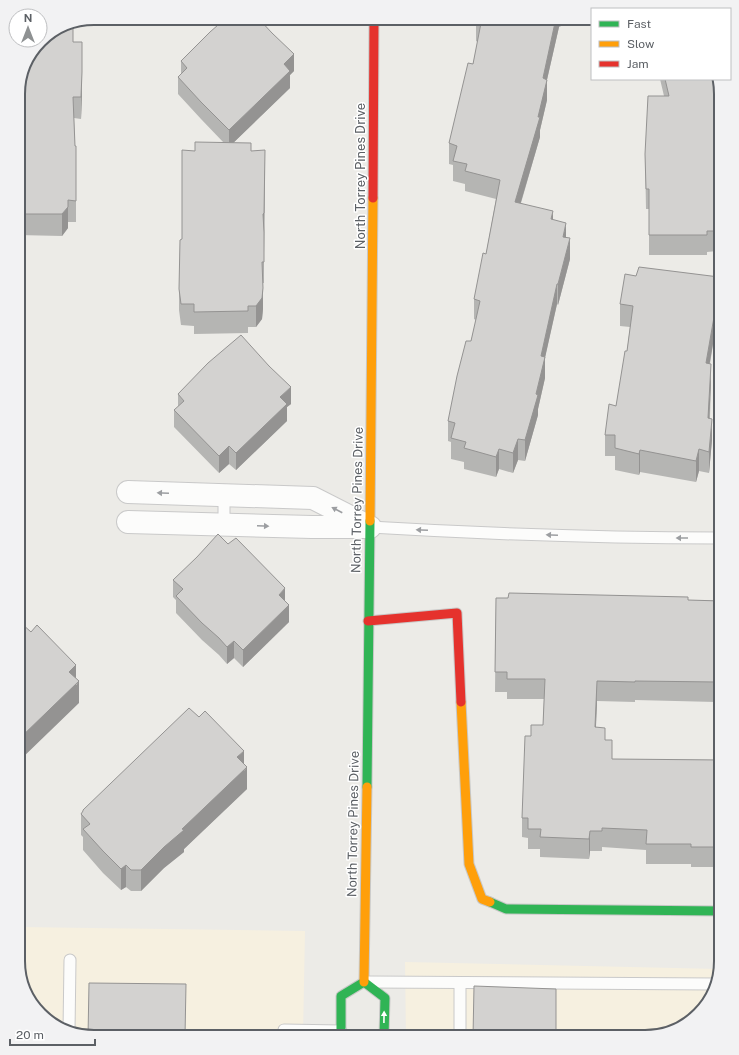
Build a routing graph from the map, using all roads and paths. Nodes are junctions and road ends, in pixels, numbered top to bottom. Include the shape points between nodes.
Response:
1 (374, 25) edge
2 (128, 492) dead end
3 (224, 495) junction
4 (128, 522) dead end
5 (224, 525) junction
6 (370, 528) junction
7 (714, 538) edge
8 (368, 621) junction
9 (714, 911) edge
10 (70, 960) dead end
11 (364, 982) junction
12 (460, 983) junction
13 (710, 984) edge
14 (69, 1025) edge
15 (341, 1030) edge
16 (384, 1030) edge
17 (460, 1030) edge

1 - 6 main road, North Torrey Pines Drive
3 -> 2 street
3 - 5 lane
6 -> 3 street via 313,498
4 - 5 street
5 -> 6 street
7 -> 6 lane
6 - 8 main road, North Torrey Pines Drive
8 - 9 main road via 458,613 469,864 482,899 506,909
8 - 11 main road, North Torrey Pines Drive
10 - 14 lane
11 - 12 lane
11 - 15 main road via 341,996
16 -> 11 main road via 384,998
12 - 13 lane
12 - 17 lane

